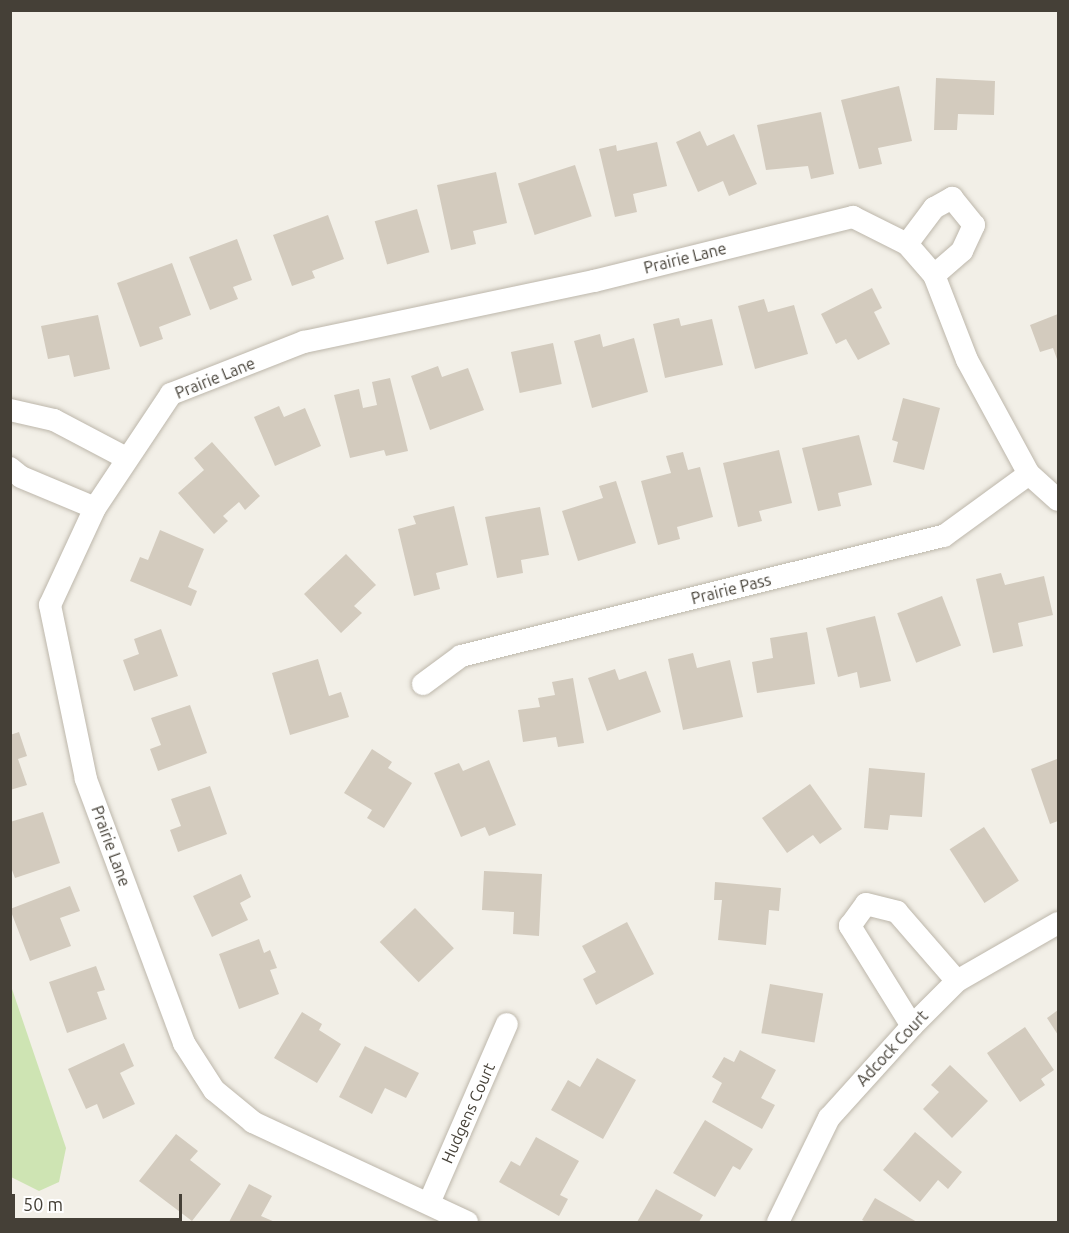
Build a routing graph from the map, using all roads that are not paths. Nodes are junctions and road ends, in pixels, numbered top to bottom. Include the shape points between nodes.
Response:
1 (907, 244) junction
2 (934, 275) junction
3 (10, 410) edge
4 (126, 458) junction
5 (10, 468) edge
6 (1029, 474) junction
7 (1059, 500) edge
8 (95, 508) junction
9 (423, 684) dead end
10 (1059, 923) edge
11 (957, 981) junction
12 (507, 1024) dead end
13 (912, 1026) junction
14 (429, 1203) junction
15 (467, 1222) edge
16 (778, 1222) edge

1 - 2 street, Prairie Lane
1 - 2 street via 934,208 952,198 974,225 962,251
1 - 4 street, Prairie Lane via 853,217 594,281 304,342 171,394
2 - 6 street, Prairie Lane via 967,360
3 - 4 street via 54,420
4 - 8 street, Prairie Lane
5 - 8 street via 21,477
6 - 7 street, Prairie Lane
6 - 9 street, Prairie Pass via 944,536 461,656
8 - 14 street, Prairie Lane via 50,605 86,779 184,1043 214,1090 253,1122
10 - 11 street, Adcock Court
11 - 13 street, Adcock Court
11 - 13 street via 897,912 866,904 850,926
12 - 14 street, Hudgens Court
13 - 16 street, Adcock Court via 829,1118
14 - 15 street, Prairie Lane

